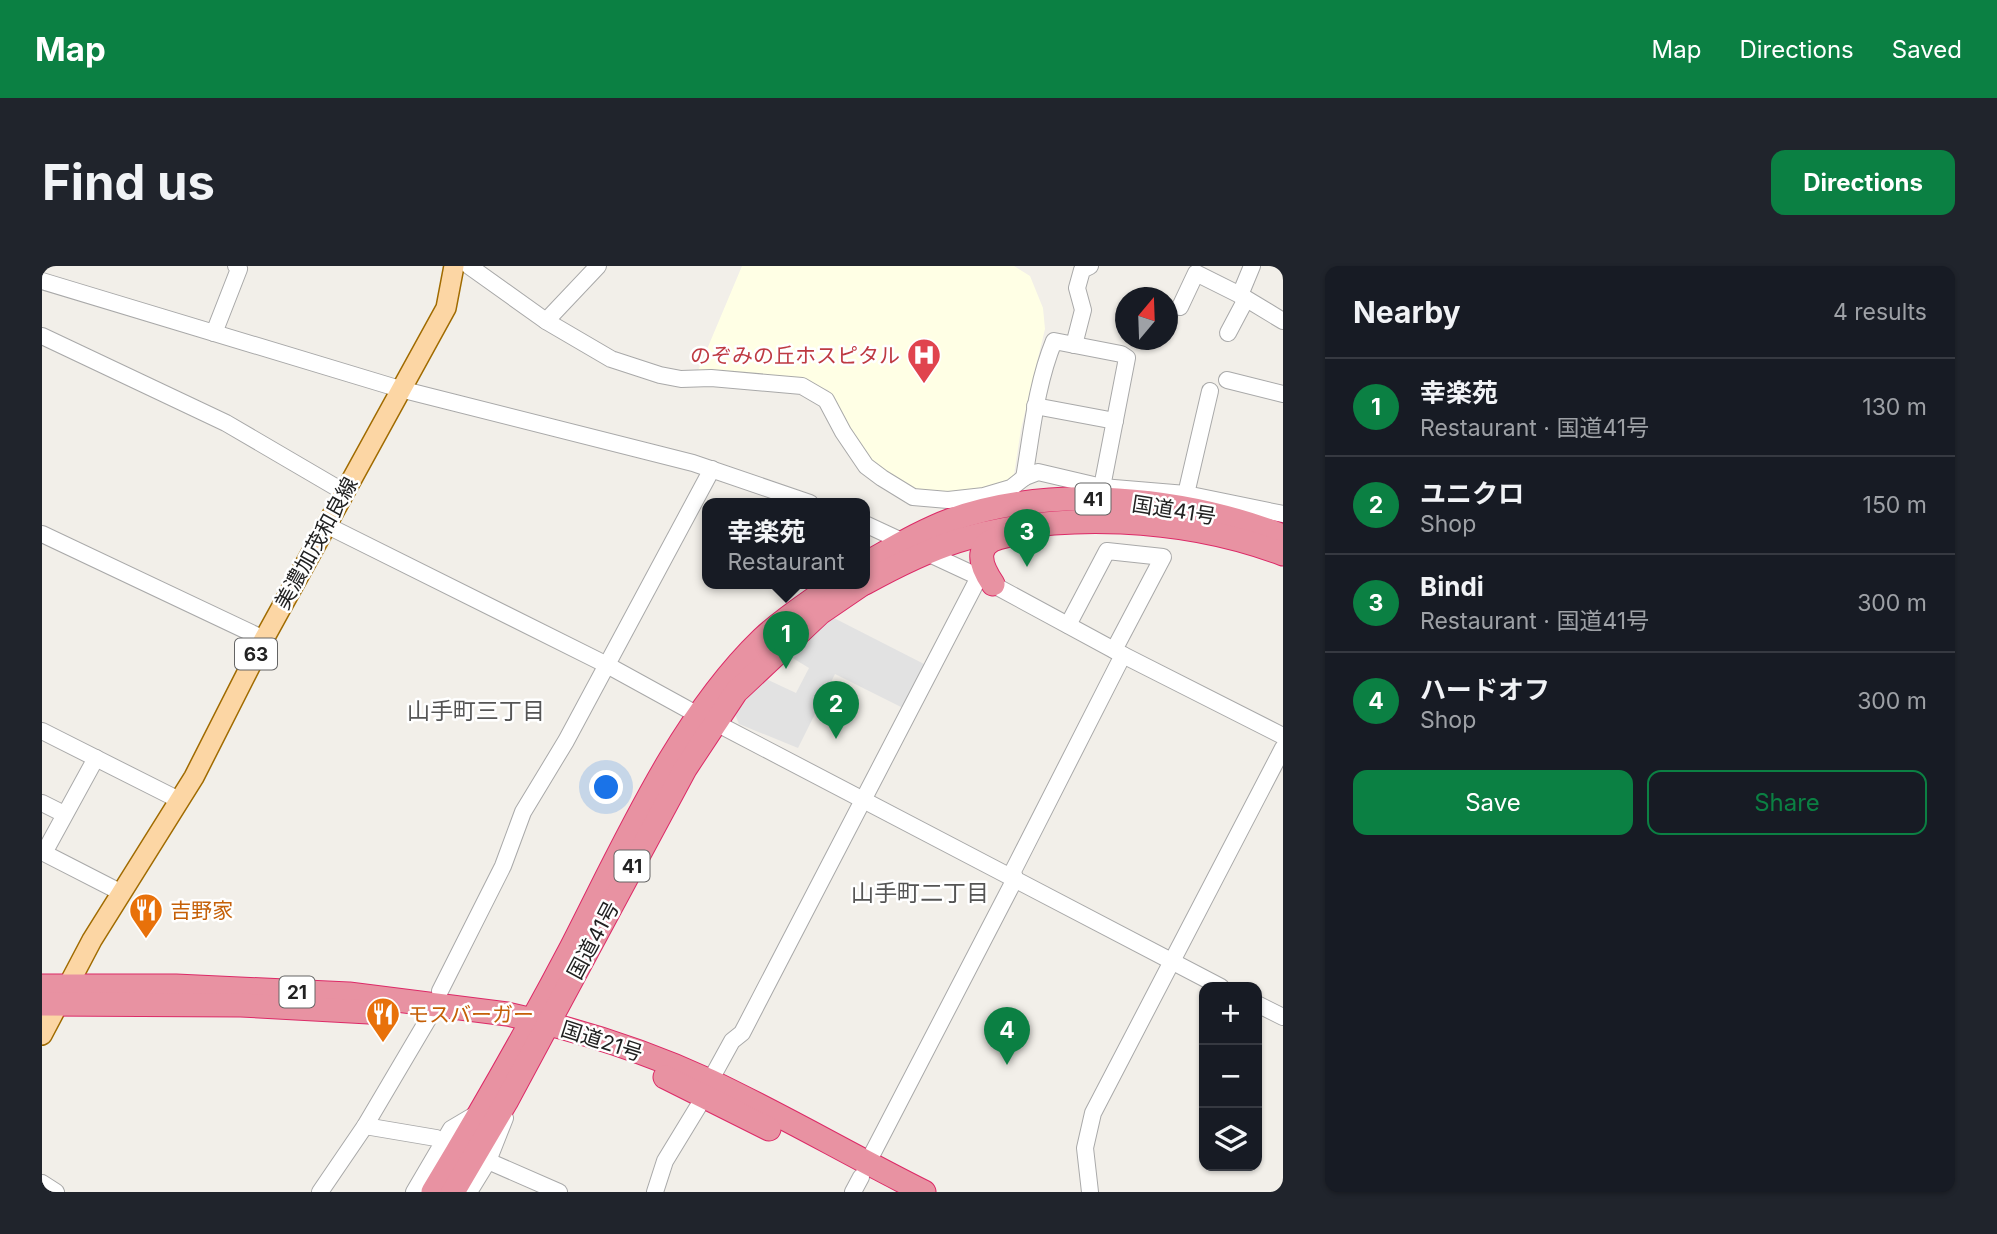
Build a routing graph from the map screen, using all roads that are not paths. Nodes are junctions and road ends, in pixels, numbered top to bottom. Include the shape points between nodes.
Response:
1 (236, 266) edge
2 (454, 266) edge
3 (469, 266) edge
4 (598, 266) edge
5 (1090, 266) edge
6 (1252, 266) edge
7 (42, 281) edge
8 (1243, 297) junction
9 (1180, 307) dead end
10 (546, 321) junction
11 (1283, 321) edge
12 (214, 333) junction
13 (1228, 333) dead end
14 (42, 336) edge
15 (1074, 345) junction
16 (1227, 380) dead end
17 (400, 389) junction
18 (1210, 391) dead end
19 (1283, 394) edge
20 (1035, 406) junction
21 (1115, 421) junction
22 (712, 469) junction
23 (1024, 478) junction
24 (1102, 486) junction
25 (344, 492) junction
26 (1186, 494) junction
27 (796, 498) edge
28 (1266, 516) edge
29 (326, 525) junction
30 (1050, 525) junction
31 (870, 526) edge
32 (42, 534) edge
33 (1283, 536) edge
34 (906, 542) junction
35 (929, 553) junction
36 (1283, 554) edge
37 (870, 561) edge
38 (870, 580) edge
39 (986, 581) junction
40 (818, 589) edge
41 (828, 589) edge
42 (855, 589) edge
43 (805, 605) junction
44 (1068, 625) junction
45 (264, 639) junction
46 (1118, 653) junction
47 (607, 665) junction
48 (706, 719) junction
49 (42, 731) edge
50 (1283, 736) edge
51 (1283, 748) edge
52 (96, 758) junction
53 (863, 799) junction
54 (179, 800) junction
55 (42, 803) edge
56 (64, 814) junction
57 (43, 853) edge
58 (1015, 879) junction
59 (122, 893) junction
60 (1171, 962) junction
61 (1211, 982) edge
62 (42, 986) edge
63 (440, 991) dead end
64 (56, 999) edge
65 (1262, 1006) edge
66 (430, 1016) junction
67 (1283, 1017) edge
68 (536, 1028) junction
69 (42, 1035) edge
70 (708, 1089) junction
71 (478, 1113) junction
72 (365, 1126) junction
73 (444, 1142) junction
74 (481, 1160) junction
75 (860, 1177) edge
76 (42, 1184) edge
77 (56, 1192) edge
78 (320, 1192) edge
79 (414, 1192) edge
80 (433, 1192) edge
81 (453, 1192) edge
82 (469, 1192) edge
83 (559, 1192) edge
84 (655, 1192) edge
85 (890, 1192) edge
86 (923, 1192) edge
87 (1090, 1192) edge

1 - 12 street via 239,269
2 - 17 main road, 美濃加茂和良線 / 63 via 446,308
3 - 10 street
4 - 10 street
5 - 15 street via 1082,271 1077,288 1083,310
6 - 8 street
7 - 12 street
8 - 9 street via 1196,273
8 - 11 street
8 - 13 street
10 - 23 street via 611,359 660,376 802,386 826,400 866,466 913,497 948,500 984,495 1012,488
12 - 17 street
14 - 25 street via 226,423
15 - 20 street via 1054,341
15 - 21 street via 1127,358
16 - 19 street
17 - 22 street
17 - 25 main road, 美濃加茂和良線 / 63
18 - 26 street
20 - 21 street
20 - 23 street
21 - 24 street
22 - 27 street
22 - 47 street
23 - 24 street via 1038,472
24 - 26 street
25 - 29 main road, 美濃加茂和良線 / 63
26 - 28 street
28 - 33 highway, 国道41号 / 41
28 - 34 highway, 国道41号 / 41 via 1091,499 1053,500 980,511
29 - 45 main road, 美濃加茂和良線 / 63
29 - 47 street
30 - 35 highway, 国道41号 / 41 via 1002,530
30 - 36 highway, 国道41号 / 41 via 1150,523 1200,531
30 - 39 highway via 989,542 981,560
31 - 34 street
32 - 45 street
34 - 35 street
34 - 37 highway, 国道41号 / 41
35 - 38 highway, 国道41号 / 41
35 - 39 street
39 - 44 street
39 - 53 street
40 - 43 highway
41 - 43 highway, 国道41号 / 41
42 - 48 highway, 国道41号 / 41 via 820,613
43 - 48 highway, 国道41号 / 41 via 761,640 724,681
44 - 46 street
44 - 46 street via 1107,551 1163,557
45 - 54 main road, 美濃加茂和良線 / 63
46 - 50 street
46 - 58 street via 1013,871
47 - 48 street
47 - 63 street via 523,812 503,866
48 - 53 street
48 - 68 highway, 国道41号 / 41 via 648,800
49 - 52 street
51 - 60 street
52 - 54 street
52 - 56 street
53 - 58 street
53 - 70 street via 742,1033 732,1041
54 - 59 main road, 美濃加茂和良線 / 63
55 - 56 street
56 - 57 street
57 - 59 street
58 - 60 street
58 - 75 street
59 - 64 main road, 美濃加茂和良線 / 63
60 - 61 street
60 - 87 street via 1093,1113 1086,1148
62 - 64 highway, 国道21号 / 21
64 - 66 highway, 国道21号 / 21
64 - 68 highway, 国道21号 / 21 via 176,986 349,994 507,1014
64 - 69 main road, 美濃加茂和良線 / 63
65 - 67 street
66 - 68 highway, 国道21号 / 21
66 - 72 street
68 - 70 highway, 国道21号 / 21
68 - 71 highway, 国道41号 / 41
68 - 74 highway, 国道41号 / 41
70 - 75 highway, 国道21号 / 21
70 - 84 street via 665,1161
71 - 73 street via 456,1125
71 - 80 highway, 国道41号 / 41
72 - 73 street
72 - 78 street
73 - 79 street
74 - 81 highway, 国道41号 / 41
74 - 82 street
74 - 83 street
75 - 85 highway, 国道21号 / 21
75 - 86 highway, 国道21号 / 21
76 - 77 street

